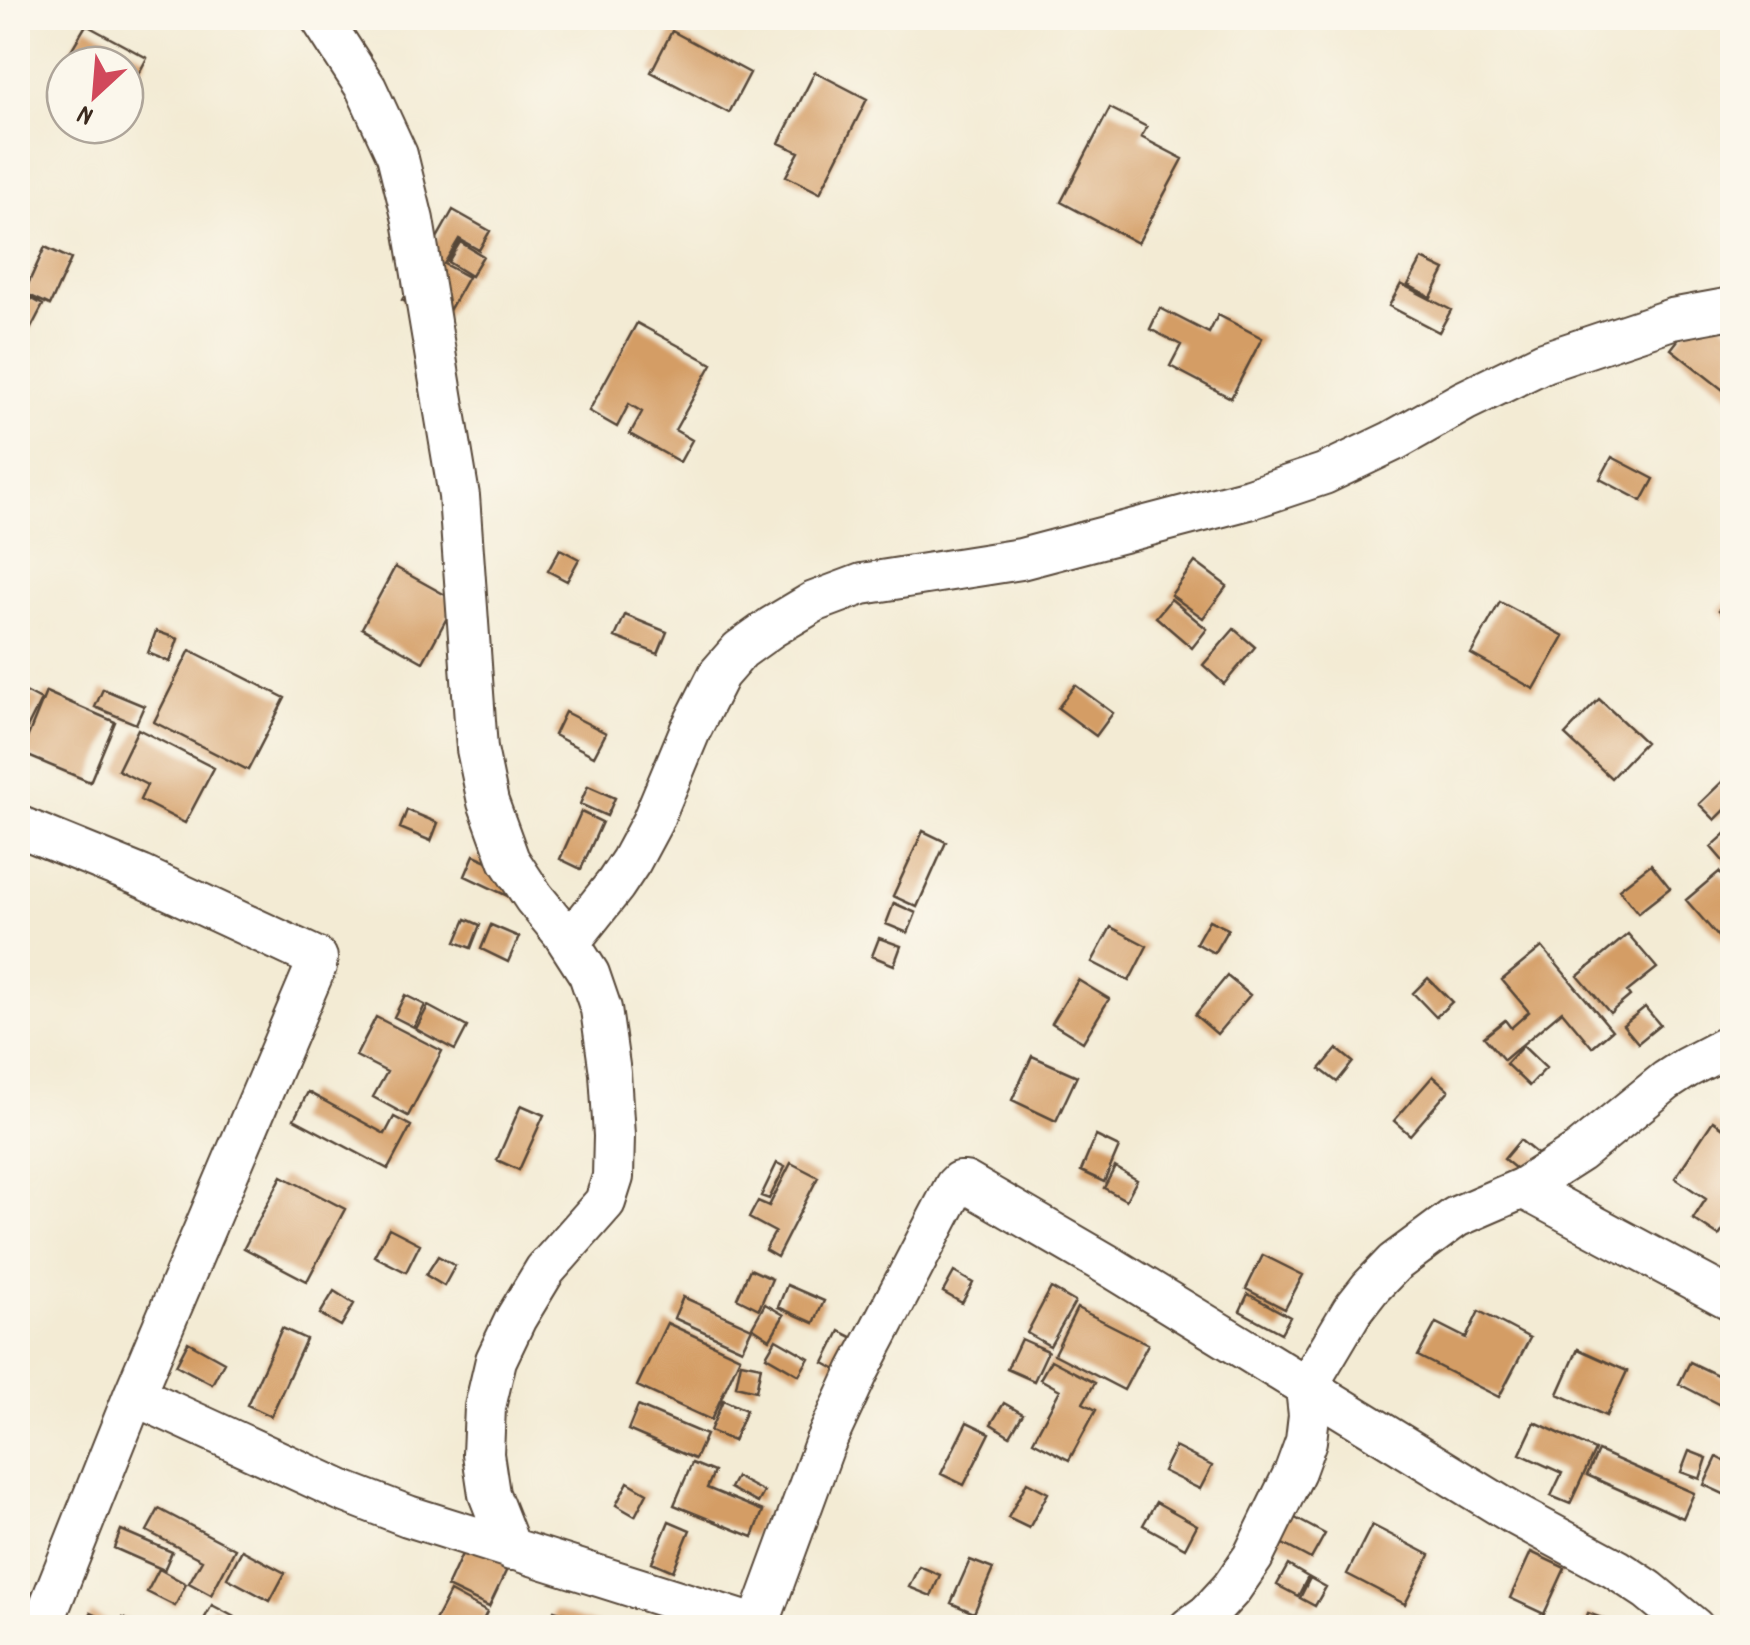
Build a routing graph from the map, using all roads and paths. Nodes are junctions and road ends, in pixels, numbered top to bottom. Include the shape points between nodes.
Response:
1 (321, 18) edge
2 (1732, 308) edge
3 (18, 826) edge
4 (570, 944) junction
5 (1732, 1044) edge
6 (1523, 1188) junction
7 (1732, 1300) edge
8 (1306, 1388) junction
9 (134, 1395) junction
10 (511, 1550) junction
11 (758, 1627) edge
12 (41, 1628) edge
13 (1189, 1628) edge
14 (1694, 1628) edge

1 - 4 street via 366,88 397,155 413,220 459,496 476,749 488,802 509,860
2 - 4 street via 1672,318 1544,362 1393,442 1249,500 1021,558 862,584 814,602 740,650 719,674 632,861
3 - 9 street via 317,958
4 - 10 street via 601,1010 613,1177 605,1202 545,1270 496,1360 482,1454
5 - 6 street via 1666,1080
6 - 7 street
6 - 8 street via 1456,1217 1394,1262 1352,1311
8 - 11 street via 959,1182 825,1444
8 - 13 street via 1306,1440 1254,1557
8 - 14 street via 1616,1569
9 - 10 street via 343,1491
9 - 12 street
10 - 11 street

